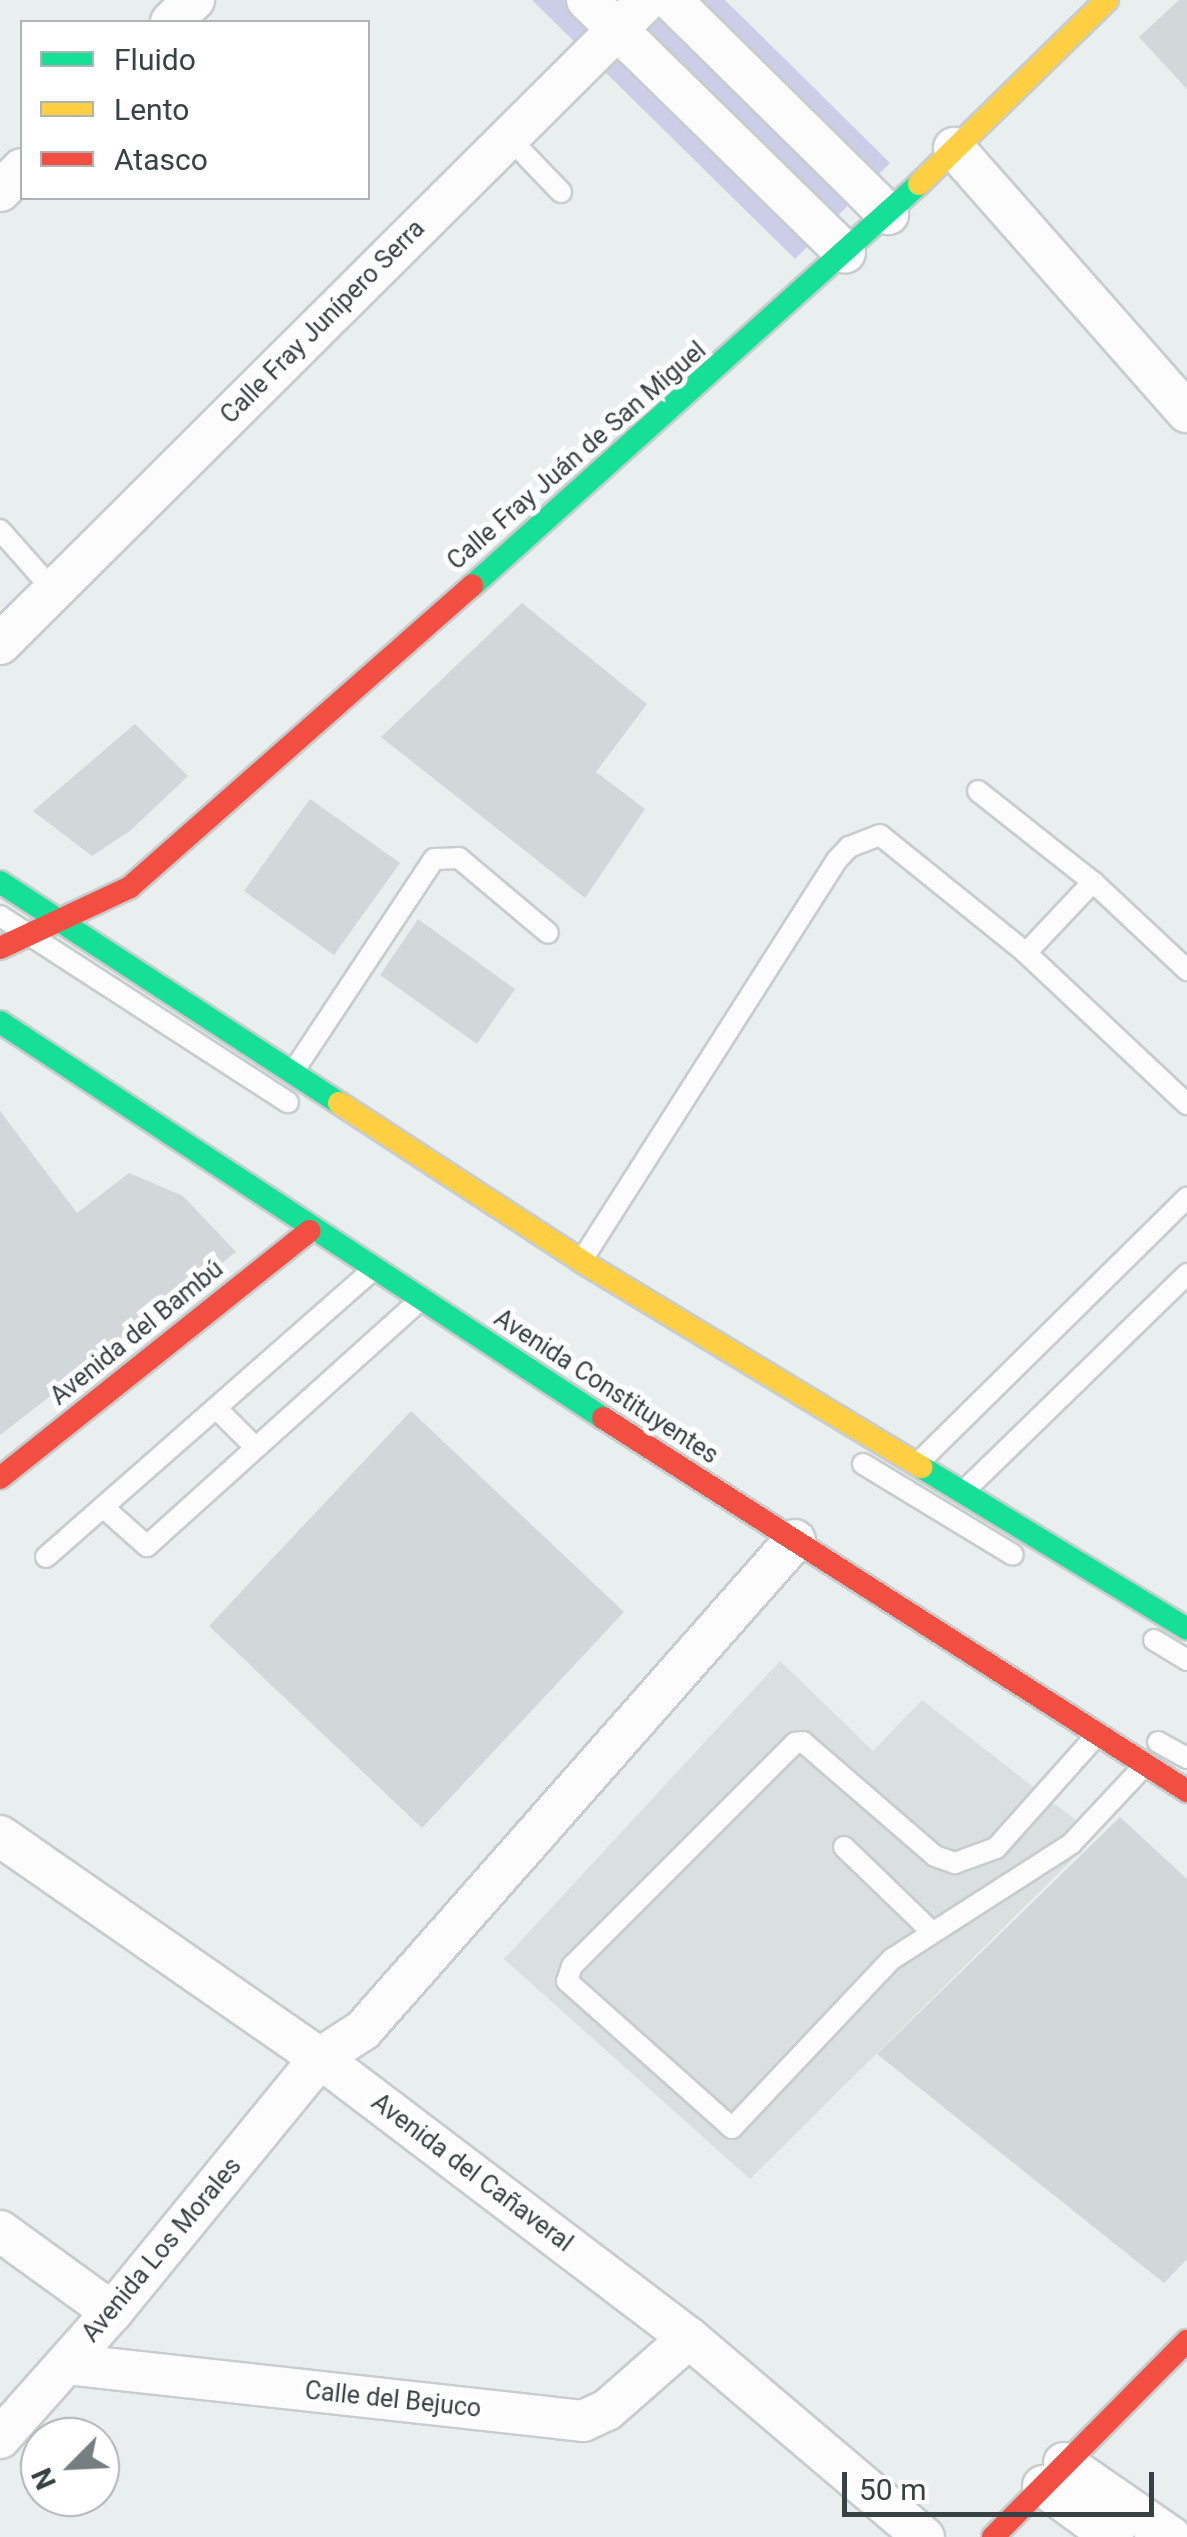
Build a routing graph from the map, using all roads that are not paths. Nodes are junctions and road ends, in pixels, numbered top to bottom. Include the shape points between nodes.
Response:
1 (194, 0) edge
2 (587, 0) edge
3 (646, 0) edge
4 (671, 0) edge
5 (1107, 0) edge
6 (173, 20) edge
7 (617, 30) junction
8 (508, 138) junction
9 (954, 148) junction
10 (20, 171) edge
11 (846, 172) junction
12 (0, 191) edge
13 (561, 192) dead end
14 (804, 214) junction
15 (888, 214) junction
16 (845, 253) junction
17 (1187, 412) edge
18 (0, 530) edge
19 (54, 591) junction
20 (0, 644) edge
21 (978, 791) dead end
22 (0, 882) edge
23 (1093, 882) junction
24 (0, 916) edge
25 (59, 921) junction
26 (548, 933) dead end
27 (29, 934) junction
28 (0, 948) edge
29 (1026, 953) junction
30 (1187, 970) edge
31 (0, 997) edge
32 (0, 1022) edge
33 (292, 1074) junction
34 (1187, 1104) edge
35 (313, 1118) dead end
36 (1187, 1198) edge
37 (464, 1212) dead end
38 (309, 1231) junction
39 (581, 1261) junction
40 (372, 1270) junction
41 (1187, 1274) edge
42 (419, 1300) junction
43 (664, 1339) dead end
44 (217, 1409) junction
45 (256, 1447) junction
46 (848, 1455) dead end
47 (915, 1466) junction
48 (0, 1478) edge
49 (962, 1494) junction
50 (104, 1507) junction
51 (795, 1540) junction
52 (46, 1557) dead end
53 (1034, 1568) dead end
54 (1136, 1629) dead end
55 (1187, 1629) edge
56 (1187, 1660) edge
57 (1099, 1707) dead end
58 (1132, 1728) dead end
59 (1095, 1737) junction
60 (1187, 1758) edge
61 (1144, 1766) junction
62 (1187, 1790) edge
63 (0, 1836) edge
64 (844, 1846) dead end
65 (930, 1930) junction
66 (320, 2058) junction
67 (0, 2231) edge
68 (112, 2312) junction
69 (690, 2338) junction
70 (1187, 2341) edge
71 (67, 2364) junction
72 (0, 2438) edge
73 (1054, 2475) junction
74 (1143, 2533) edge
75 (924, 2537) edge
76 (993, 2537) edge

1 - 6 street
2 - 7 street
3 - 7 street, Calle Fray Junípero Serra
4 - 11 street
5 - 9 main road, Calle Fray Juán de San Miguel
7 - 8 street, Calle Fray Junípero Serra
7 - 14 street
8 - 13 lane
8 - 19 street, Calle Fray Junípero Serra
9 - 15 main road, Calle Fray Juán de San Miguel
9 - 17 street
10 - 12 street
11 - 14 street
11 - 15 street
14 - 16 street
15 - 16 main road, Calle Fray Juán de San Miguel
16 - 25 main road, Calle Fray Juán de San Miguel via 130,887
18 - 19 lane
19 - 20 street, Calle Fray Junípero Serra
21 - 23 lane
22 - 25 main road
23 - 29 lane
23 - 30 lane
24 - 27 lane
25 - 27 main road, Calle Fray Juán de San Miguel
25 - 33 main road
26 - 33 lane via 459,858 434,858
27 - 28 main road, Calle Fray Juán de San Miguel
27 - 35 lane
29 - 34 lane
29 - 39 lane via 896,842 880,834 850,847
31 - 57 lane via 320,1214
32 - 38 main road, Avenida Constituyentes
33 - 39 main road
36 - 47 lane
37 - 43 lane
38 - 40 main road, Avenida Constituyentes
38 - 48 main road, Avenida del Bambú
39 - 47 main road
40 - 42 main road, Avenida Constituyentes
40 - 44 lane
41 - 49 lane
42 - 45 lane
42 - 51 main road, Avenida Constituyentes
44 - 45 lane
44 - 50 lane
45 - 50 lane via 148,1546
46 - 53 lane
47 - 49 main road
49 - 55 main road
50 - 52 lane
51 - 59 main road, Avenida Constituyentes
51 - 66 street, Avenida Los Morales via 363,2030
54 - 56 lane
58 - 60 lane
59 - 61 main road, Avenida Constituyentes
59 - 65 lane via 996,1848 955,1863 935,1856 803,1742 795,1743 572,1966 567,1981 732,2128 892,1959
61 - 62 main road, Avenida Constituyentes
61 - 65 lane via 1071,1844
63 - 66 street, Avenida del Cañaveral
64 - 65 lane
66 - 68 street, Avenida Los Morales
66 - 69 street, Avenida del Cañaveral
67 - 68 street
68 - 71 street, Avenida Los Morales
69 - 71 street, Calle del Bejuco via 607,2410 583,2422
69 - 75 street, Avenida del Cañaveral
70 - 73 main road
71 - 72 street, Avenida Los Morales
73 - 74 street
73 - 76 main road

